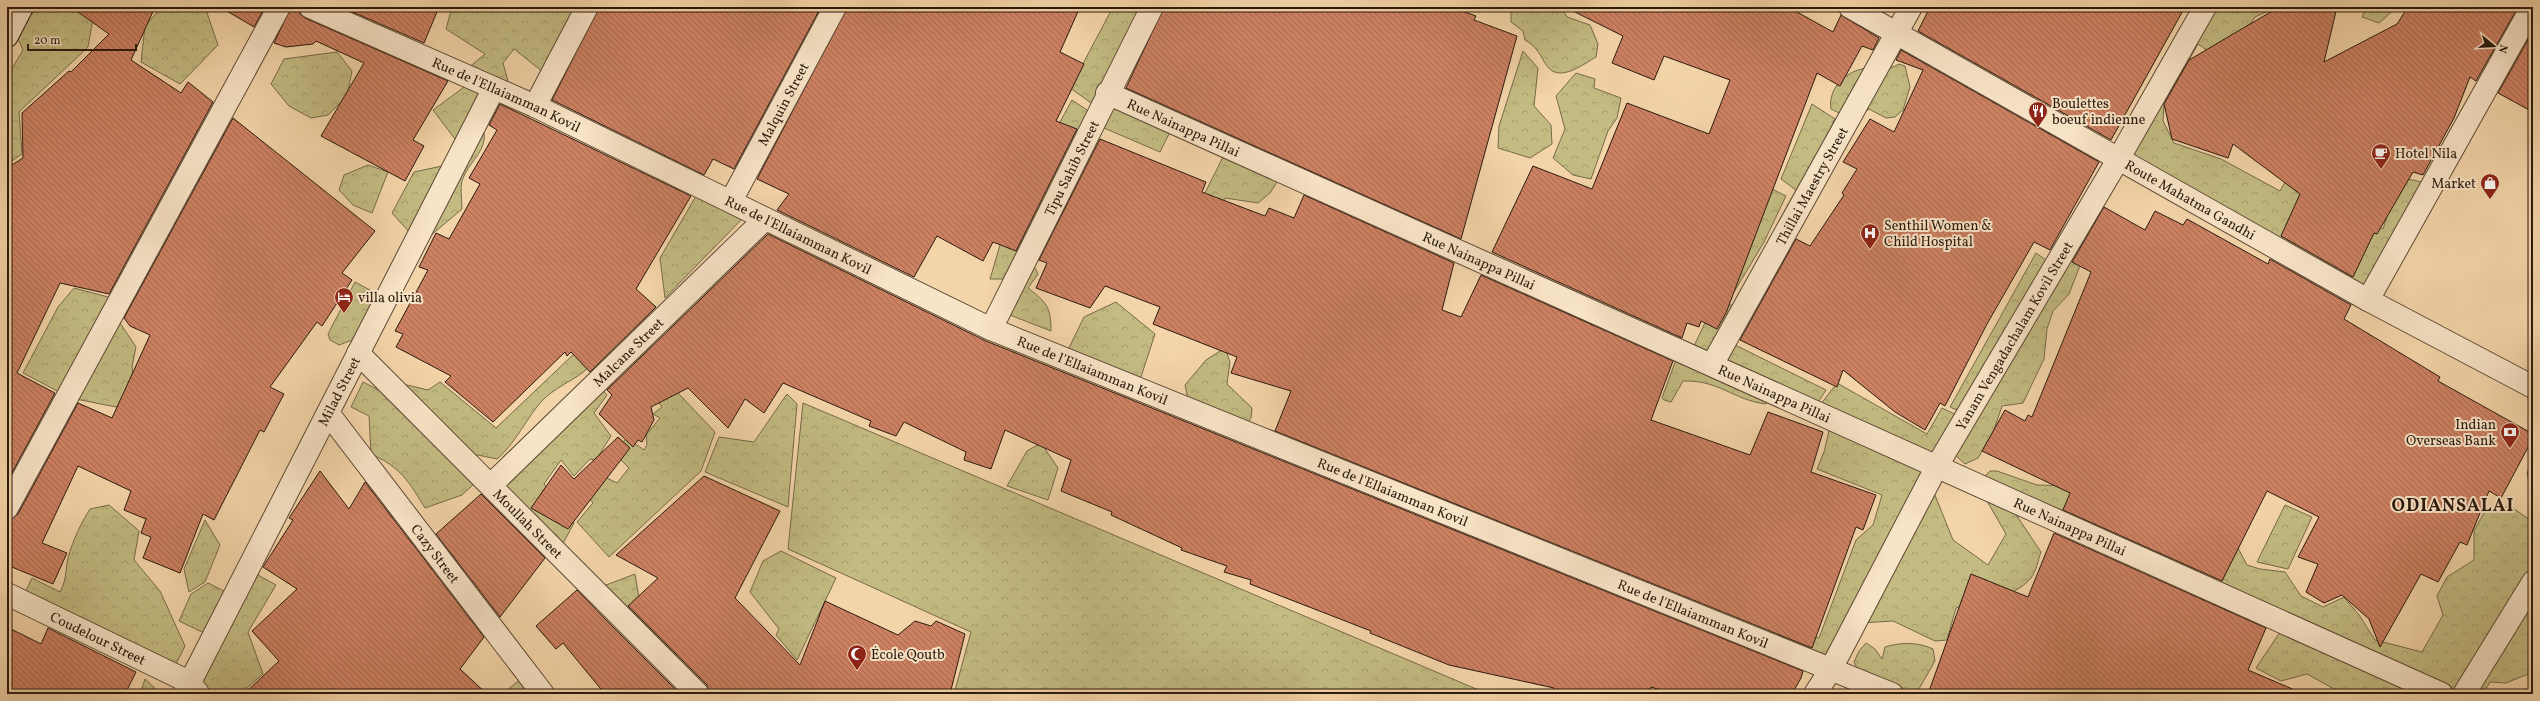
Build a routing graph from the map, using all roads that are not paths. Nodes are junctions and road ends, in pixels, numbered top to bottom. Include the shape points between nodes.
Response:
1 (22, 7) edge
2 (279, 7) edge
3 (587, 7) edge
4 (835, 7) edge
5 (1152, 7) edge
6 (1850, 7) edge
7 (1911, 7) edge
8 (2205, 7) edge
9 (2532, 7) edge
10 (323, 10) edge
11 (1896, 33) junction
12 (7, 36) edge
13 (494, 88) junction
14 (1107, 93) junction
15 (535, 106) junction
16 (2119, 158) junction
17 (731, 202) junction
18 (765, 219) junction
19 (2368, 300) junction
20 (991, 329) junction
21 (358, 353) junction
22 (1712, 365) junction
23 (2533, 387) edge
24 (328, 413) junction
25 (1937, 466) junction
26 (491, 485) junction
27 (7, 508) edge
28 (2533, 582) edge
29 (7, 594) edge
30 (1831, 668) junction
31 (191, 690) edge
32 (543, 694) edge
33 (698, 694) edge
34 (1815, 694) edge
35 (1892, 694) edge
36 (2442, 694) edge
37 (2464, 694) edge

1 - 12 street
2 - 27 street
3 - 15 street
4 - 17 street, Malquin Street
5 - 14 street, Tipu Sahib Street
6 - 11 street, Route Mahatma Gandhi
7 - 11 street, Thillai Maestry Street
8 - 16 street, Yanam Vengadachalam Kovil Street
9 - 19 street
10 - 13 street, Rue de l'Ellaiamman Kovil
11 - 16 street, Route Mahatma Gandhi
11 - 22 street, Thillai Maestry Street
13 - 15 street, Rue de l'Ellaiamman Kovil
13 - 21 street, Milad Street
14 - 20 street, Tipu Sahib Street
14 - 22 street, Rue Nainappa Pillai
15 - 17 street, Rue de l'Ellaiamman Kovil
16 - 19 street, Route Mahatma Gandhi
16 - 25 street, Yanam Vengadachalam Kovil Street
17 - 18 street, Rue de l'Ellaiamman Kovil
18 - 20 street, Rue de l'Ellaiamman Kovil
18 - 26 street, Malcane Street
19 - 23 street, Route Mahatma Gandhi
20 - 30 street, Rue de l'Ellaiamman Kovil
21 - 24 street, Milad Street
21 - 26 street, Moullah Street
22 - 25 street, Rue Nainappa Pillai
24 - 31 street, Milad Street
24 - 32 street, Cazy Street
25 - 30 street, Yanam Vengadachalam Kovil Street
25 - 36 street, Rue Nainappa Pillai
26 - 33 street, Moullah Street
28 - 37 street
29 - 31 street, Coudelour Street
30 - 34 street, Yanam Vengadachalam Kovil Street
30 - 35 street, Rue de l'Ellaiamman Kovil

